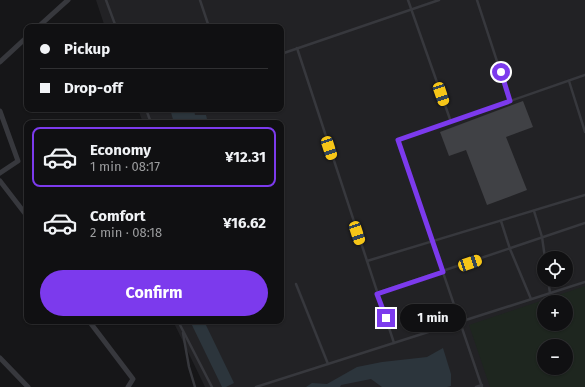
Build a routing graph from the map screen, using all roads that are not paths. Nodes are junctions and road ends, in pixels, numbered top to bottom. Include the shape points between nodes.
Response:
1 (59, 0) edge
2 (68, 0) edge
3 (106, 0) edge
4 (200, 0) edge
5 (408, 0) edge
6 (439, 0) edge
7 (477, 0) edge
8 (61, 7) junction
9 (412, 9) junction
10 (41, 24) edge
11 (115, 24) edge
12 (208, 24) edge
13 (24, 40) edge
14 (297, 48) junction
15 (284, 53) edge
16 (0, 62) edge
17 (585, 75) edge
18 (569, 81) junction
19 (510, 101) junction
20 (0, 111) edge
21 (451, 122) junction
22 (585, 132) edge
23 (0, 173) edge
24 (0, 181) edge
25 (585, 195) edge
26 (534, 211) junction
27 (24, 212) edge
28 (501, 221) junction
29 (585, 223) edge
30 (542, 237) junction
31 (432, 242) junction
32 (510, 249) junction
33 (544, 251) edge
34 (367, 261) junction
35 (443, 272) junction
36 (585, 282) edge
37 (296, 284) dead end
38 (549, 287) edge
39 (550, 293) junction
40 (377, 294) junction
41 (531, 299) junction
42 (460, 322) junction
43 (91, 324) edge
44 (179, 324) edge
45 (182, 330) junction
46 (394, 343) junction
47 (0, 358) edge
48 (328, 364) junction
49 (482, 386) edge
50 (28, 387) edge
51 (128, 387) edge
52 (195, 387) edge
53 (212, 387) edge
54 (256, 387) edge
55 (476, 387) edge

1 - 8 street
2 - 8 street
3 - 11 lane
4 - 12 lane
5 - 9 lane
6 - 9 lane
7 - 19 lane
8 - 10 street
9 - 14 lane
9 - 21 lane
13 - 16 street
14 - 15 lane
14 - 34 lane
17 - 18 lane
18 - 19 lane
18 - 22 lane
19 - 21 lane
20 - 23 street via 18,161
21 - 31 lane via 398,140
24 - 27 street
25 - 26 lane
26 - 28 lane
26 - 30 lane
28 - 31 lane
28 - 32 lane
29 - 30 lane
30 - 32 lane
30 - 33 lane
31 - 34 lane
31 - 35 lane
32 - 35 lane
32 - 41 lane
34 - 40 lane
35 - 40 lane
35 - 42 lane
36 - 39 lane
37 - 48 lane
38 - 39 lane
39 - 41 lane
40 - 46 lane
41 - 42 lane
42 - 46 lane
42 - 49 lane
43 - 51 street via 133,379
44 - 45 lane
45 - 52 lane
45 - 53 lane
46 - 48 lane
47 - 50 street
48 - 54 lane
49 - 55 lane

